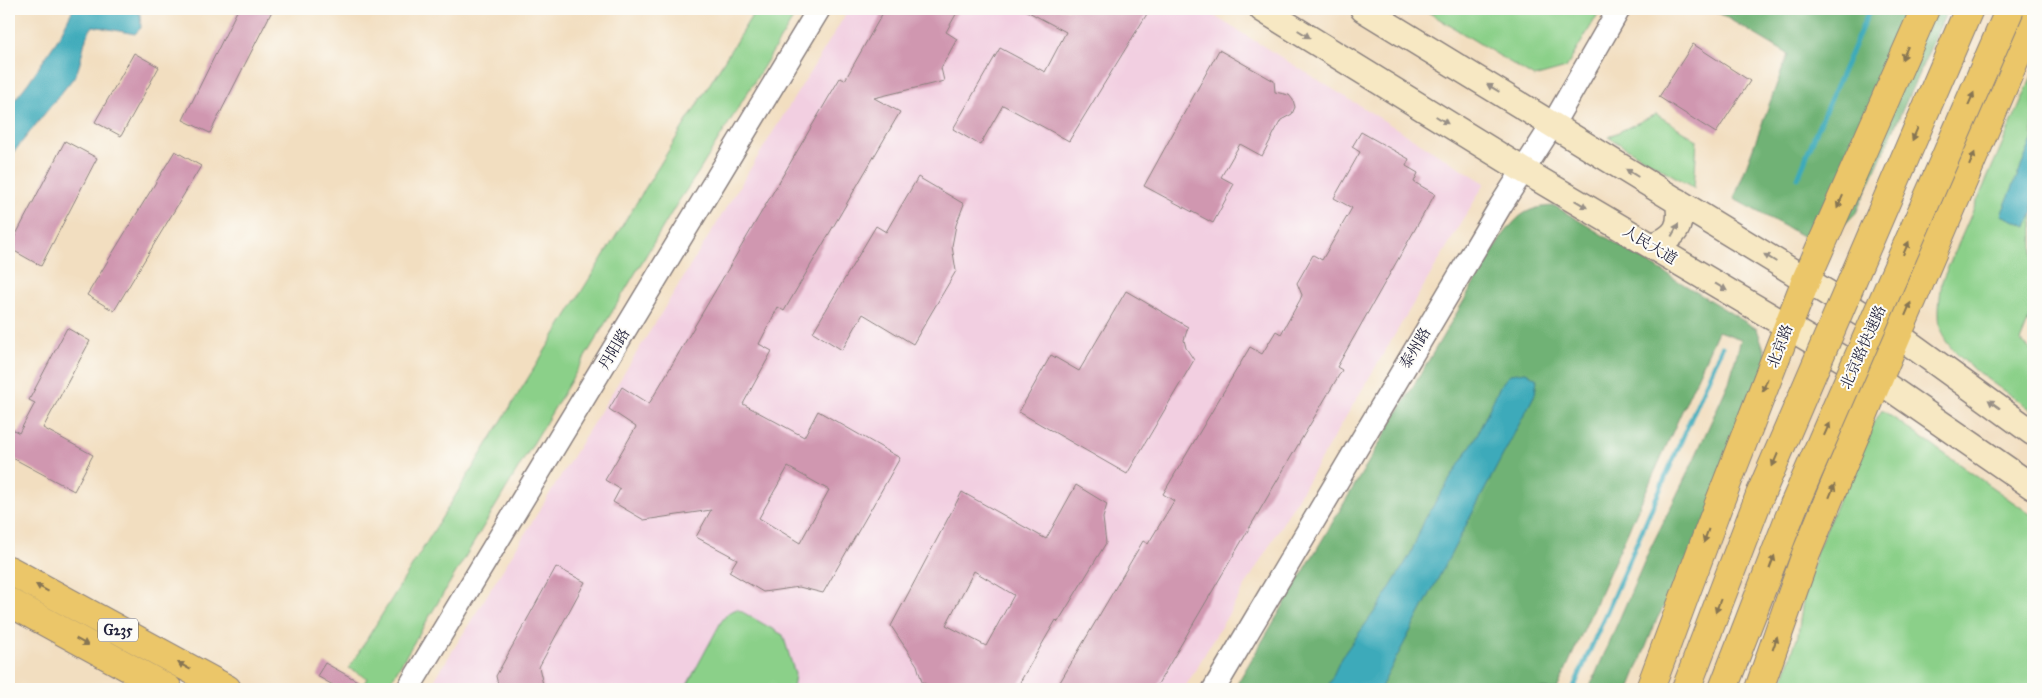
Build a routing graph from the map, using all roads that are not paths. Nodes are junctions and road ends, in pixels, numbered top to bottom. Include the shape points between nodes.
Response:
1 (819, 9) edge
2 (1262, 9) edge
3 (1363, 9) edge
4 (1619, 9) edge
5 (1925, 9) edge
6 (1968, 9) edge
7 (2010, 9) edge
8 (2033, 17) edge
9 (1553, 124) junction
10 (1522, 170) junction
11 (1678, 202) junction
12 (1652, 246) junction
13 (1806, 280) junction
14 (1788, 327) junction
15 (1897, 336) junction
16 (1878, 380) junction
17 (2033, 433) edge
18 (2033, 487) edge
19 (9, 570) edge
20 (9, 602) edge
21 (168, 689) edge
22 (227, 689) edge
23 (408, 689) edge
24 (1214, 689) edge
25 (1650, 689) edge
26 (1686, 689) edge
27 (1723, 689) edge
28 (1760, 689) edge

1 - 23 street, 丹阳路
2 -> 10 main road, 人民大道
9 -> 3 main road
4 - 9 street, 泰州路
5 -> 13 main road, 北京路
6 -> 26 main road, bridge via 1760,495
27 -> 7 main road, 北京路快速路, bridge via 1794,505
15 -> 8 main road
9 - 10 street, 泰州路
11 -> 9 main road
10 -> 12 main road, 人民大道
10 - 24 street, 泰州路
12 -> 11 main road via 1668,240 1676,231 1681,216
13 -> 11 main road
12 -> 14 main road, 人民大道
13 - 14 main road, 北京路
13 - 15 main road
14 - 16 main road, 人民大道
14 -> 25 main road, 北京路
15 - 16 main road
17 -> 15 main road
16 - 18 main road, 人民大道
28 -> 16 main road via 1806,554
22 -> 19 main road, G235
20 -> 21 main road, G235

